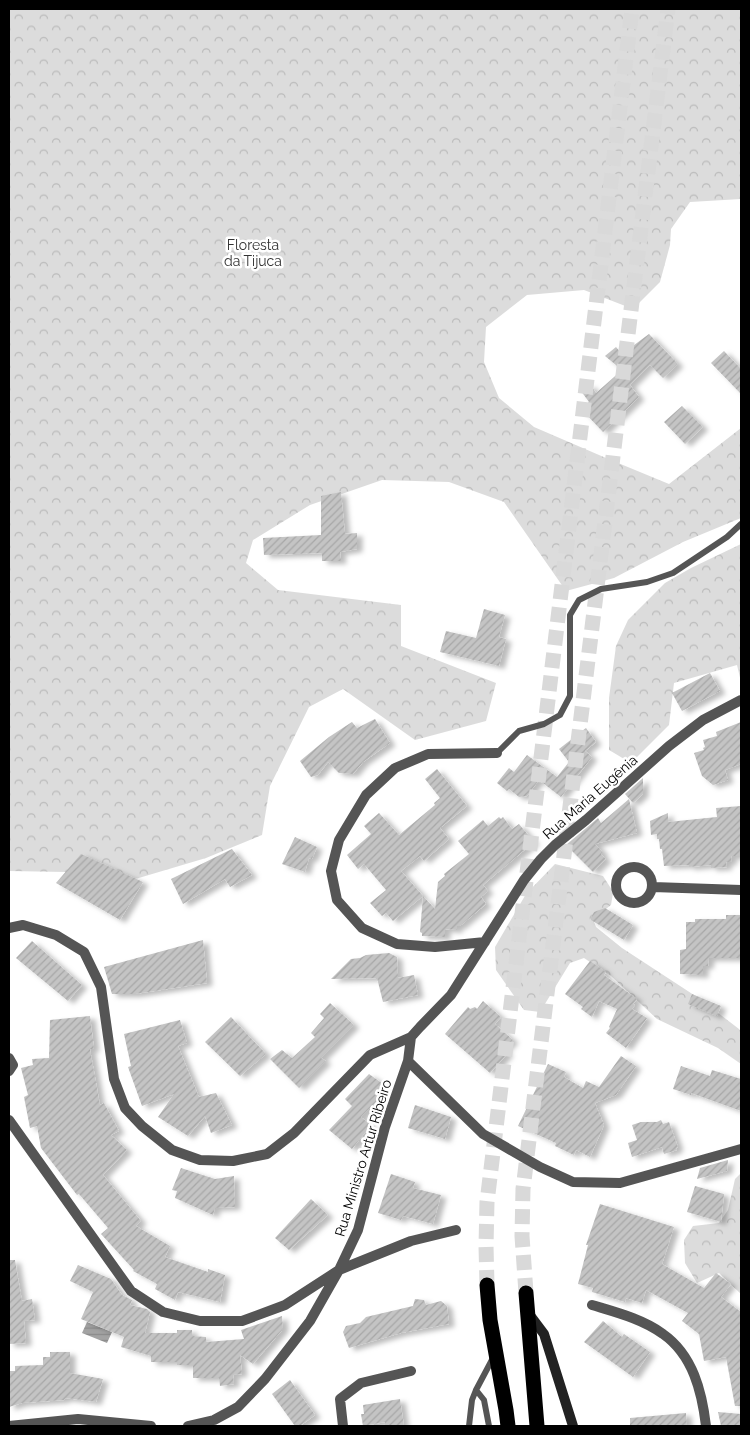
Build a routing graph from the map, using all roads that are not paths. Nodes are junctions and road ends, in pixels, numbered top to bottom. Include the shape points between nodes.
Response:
1 (741, 524) edge
2 (741, 700) edge
3 (497, 753) joint
4 (653, 887) dead end
5 (741, 890) edge
6 (9, 928) edge
7 (485, 942) junction
8 (410, 1036) junction
9 (9, 1058) edge
10 (408, 1061) junction
11 (9, 1071) edge
12 (9, 1120) edge
13 (741, 1149) edge
14 (456, 1230) dead end
15 (339, 1270) junction
16 (487, 1285) tunnel mouth
17 (526, 1293) tunnel mouth
18 (592, 1305) dead end
19 (527, 1312) junction
20 (495, 1353) junction
21 (411, 1371) dead end
22 (476, 1390) junction
23 (571, 1425) edge
24 (9, 1426) edge
25 (152, 1426) edge
26 (188, 1426) edge
27 (342, 1426) edge
28 (468, 1426) edge
29 (488, 1426) edge
30 (509, 1426) edge
31 (538, 1426) edge
32 (706, 1426) edge

1 - 3 lane via 673,573 647,582 601,589 579,600 570,615 570,696 560,715 544,724 519,731
2 - 7 street, Rua Maria Eugênia via 703,720 555,844 524,880
3 - 7 street via 428,754 395,768 366,795 339,840 331,871 337,900 362,928 397,944 435,947
4 - 5 street
6 - 8 street via 23,925 56,935 84,952 101,987 114,1079 125,1108 172,1150 200,1160 233,1161 267,1154 294,1133 370,1055
7 - 8 street, Rua Maria Eugênia via 450,995
8 - 10 street, Rua Ministro Artur Ribeiro
9 - 11 street via 13,1065
10 - 13 street via 483,1134 573,1182 620,1183
10 - 15 street, Rua Ministro Artur Ribeiro via 385,1127 358,1230
12 - 15 street via 131,1292 163,1312 200,1321 242,1321 286,1305
14 - 15 street via 411,1241
15 - 26 street, Rua Ministro Artur Ribeiro via 310,1321 265,1379 238,1407 214,1420
16 - 20 highway
17 - 19 highway
18 - 32 street via 637,1320 662,1333 682,1352 700,1391
19 - 23 street via 544,1334
19 - 31 highway
20 - 22 lane
20 - 30 highway
21 - 27 street via 361,1383 340,1399
22 - 28 lane
22 - 29 lane via 484,1400
24 - 25 street via 78,1419

